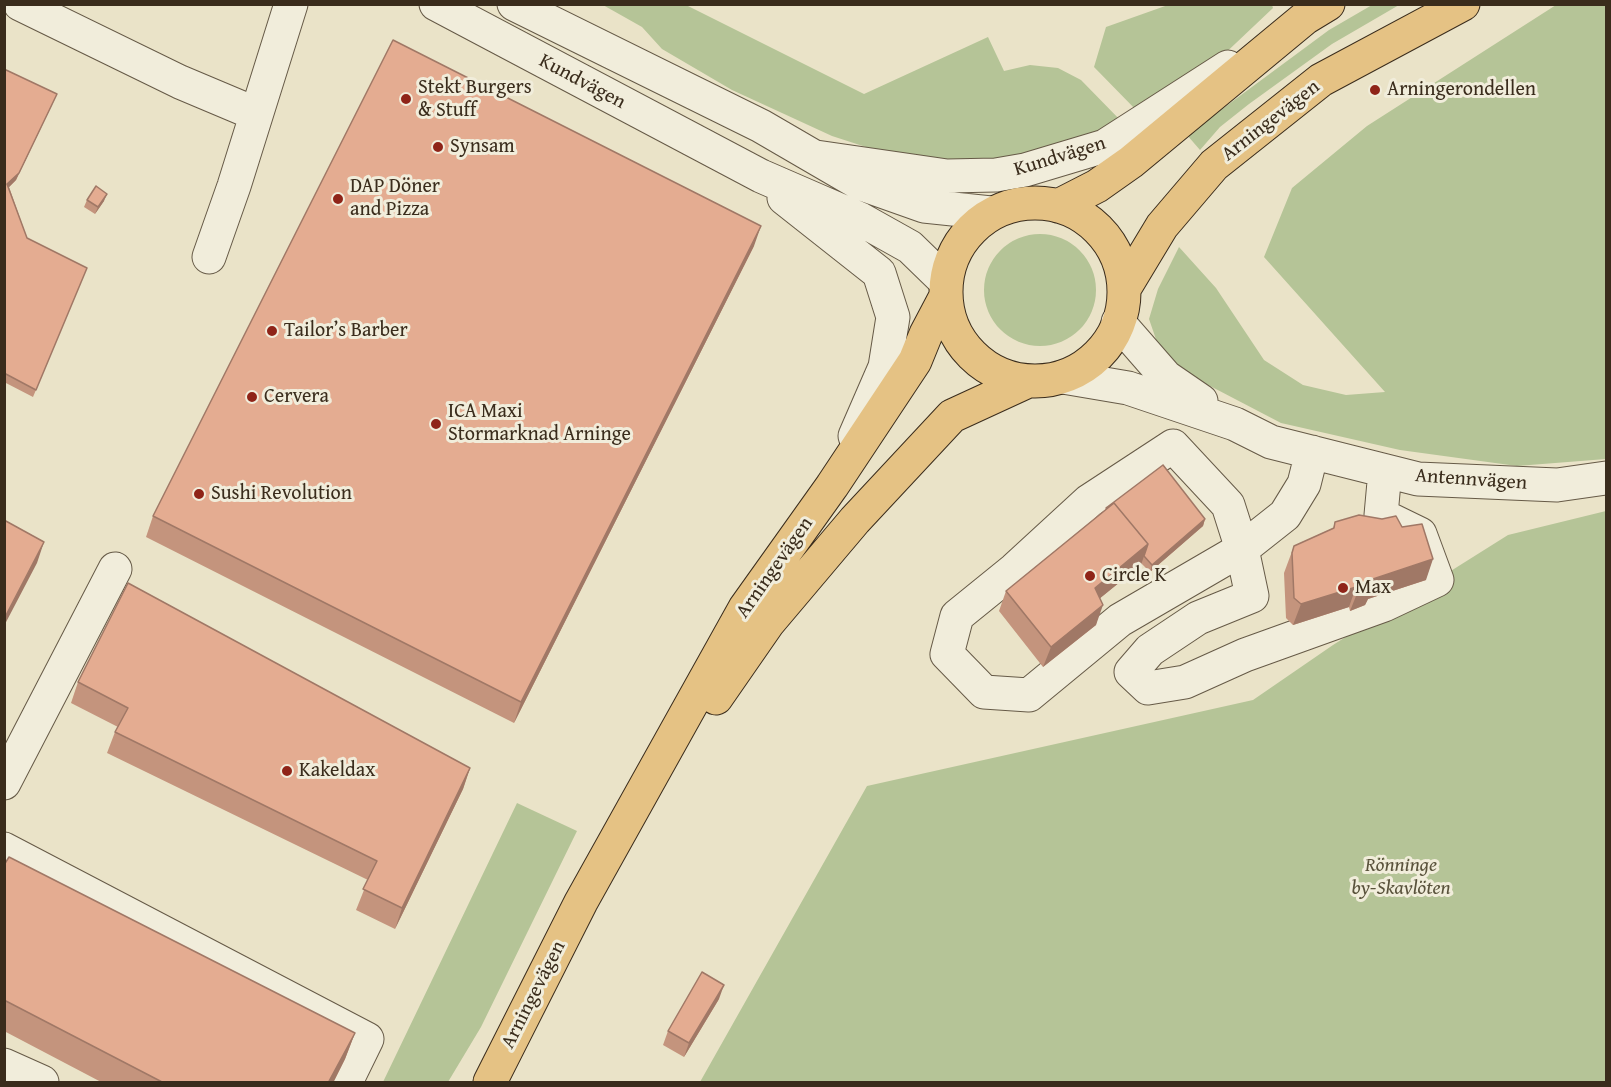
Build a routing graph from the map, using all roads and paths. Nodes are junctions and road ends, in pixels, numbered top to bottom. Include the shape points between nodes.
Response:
1 (20, 4) edge
2 (291, 4) edge
3 (436, 4) edge
4 (514, 4) edge
5 (544, 4) edge
6 (1463, 4) edge
7 (1317, 11) edge
8 (586, 40) junction
9 (256, 114) junction
10 (816, 157) junction
11 (761, 176) junction
12 (1058, 206) junction
13 (992, 213) junction
14 (209, 257) dead end
15 (1124, 289) junction
16 (945, 290) junction
17 (1118, 322) junction
18 (1063, 377) junction
19 (1028, 381) junction
20 (1235, 424) junction
21 (1312, 452) junction
22 (1385, 471) junction
23 (1606, 478) edge
24 (832, 486) junction
25 (1242, 549) junction
26 (115, 569) dead end
27 (4, 783) edge
28 (613, 844) junction
29 (4, 849) edge
30 (4, 1065) edge
31 (42, 1083) edge
32 (346, 1083) edge
33 (490, 1083) edge

1 - 9 street via 180,82
2 - 9 street
3 - 11 street, Kundvägen
4 - 8 street, Kundvägen
5 - 8 street, Kundvägen
6 - 15 main road, Arningevägen via 1322,80 1214,165 1162,226
7 - 10 street, Kundvägen via 1105,146 1051,164 996,175 947,176
7 - 12 main road via 1131,162 1097,186
8 - 10 street, Kundvägen
9 - 14 street
10 - 13 street, Kundvägen via 859,183 924,206
11 - 16 street, Kundvägen via 860,219 910,247
11 - 24 street, Kundvägen via 803,215 879,273 893,317 885,367
12 - 13 main road via 1024,203
12 - 15 main road via 1084,217 1105,237 1118,261
13 - 16 main road via 969,231 953,254
15 - 17 main road
16 - 19 main road via 953,329 970,355 997,374
16 - 24 main road, Arningevägen via 915,361
17 - 18 main road via 1097,356
17 - 20 street, Antennvägen via 1166,377
18 - 19 main road
18 - 20 street, Antennvägen via 1128,388
19 - 28 main road, Arningevägen via 952,416 855,520 768,623
20 - 21 street, Antennvägen via 1271,442
21 - 22 street, Antennvägen
21 - 25 street via 1304,484 1285,514
22 - 23 street, Antennvägen via 1418,479 1557,485
22 - 25 street via 1381,515 1420,534 1437,580 1384,605 1245,655 1185,682 1148,688 1131,672 1150,650 1198,618 1252,596
24 - 28 main road, Arningevägen via 745,608
25 - 25 street via 1120,620 1029,695 984,692 947,654 957,616 1089,501 1173,446 1228,505
26 - 27 street
28 - 33 main road, Arningevägen
29 - 32 street via 367,1039
30 - 31 street

